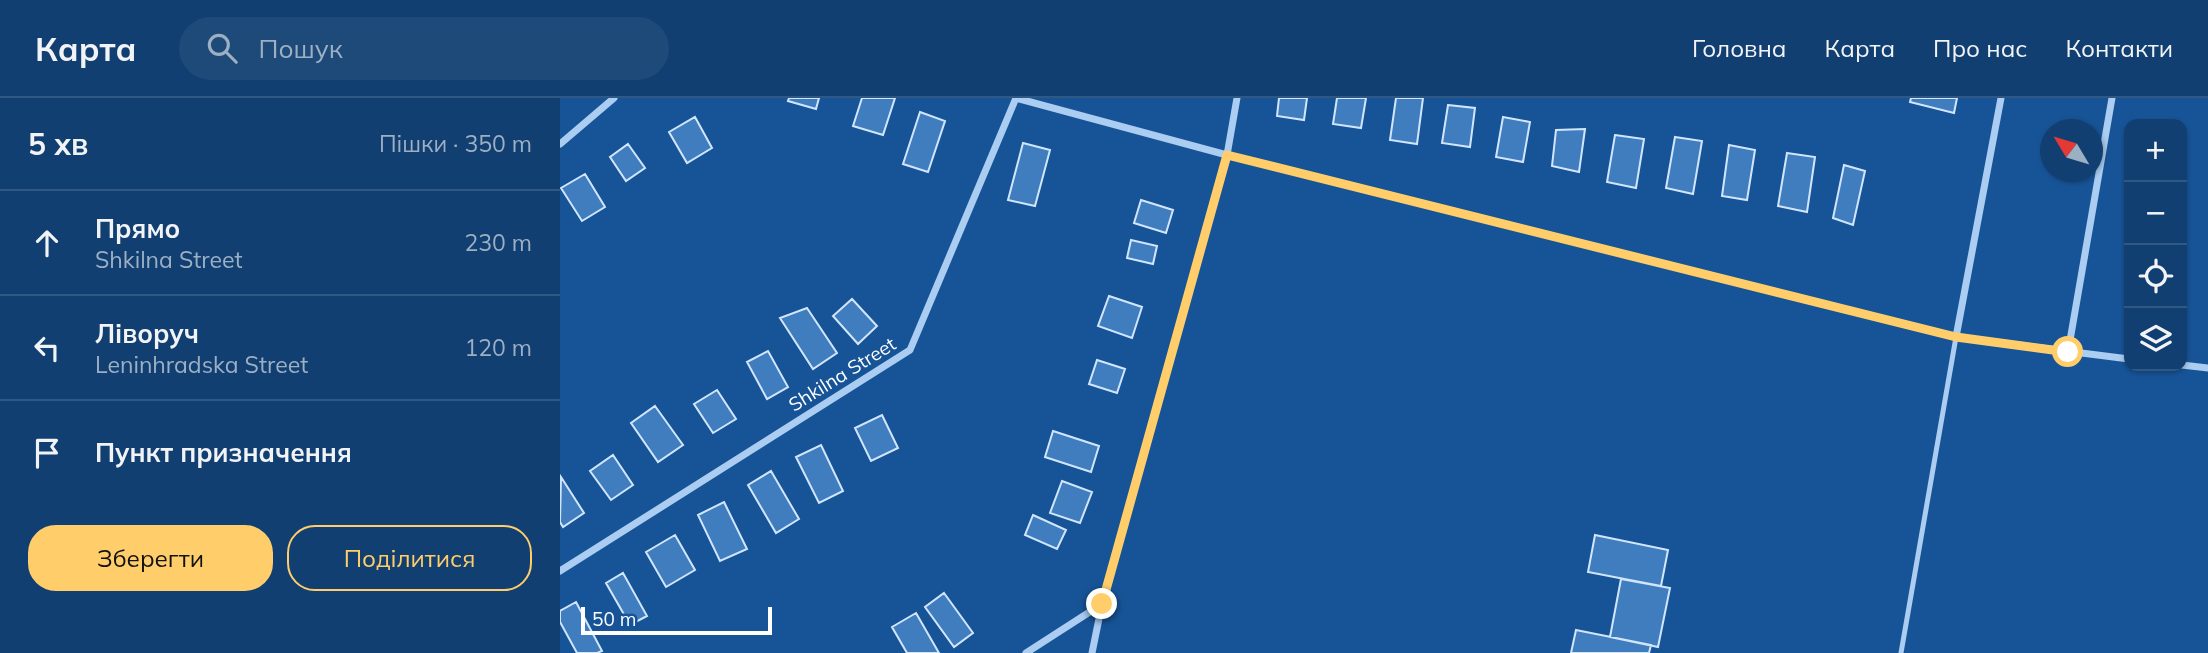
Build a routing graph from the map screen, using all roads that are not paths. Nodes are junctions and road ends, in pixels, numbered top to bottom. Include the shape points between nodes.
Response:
1 (614, 98) edge
2 (1016, 98) edge
3 (1237, 98) edge
4 (2001, 98) edge
5 (2112, 98) edge
6 (560, 144) edge
7 (1227, 155) junction
8 (1956, 337) junction
9 (2068, 352) junction
10 (2124, 358) edge
11 (2187, 366) edge
12 (2208, 368) edge
13 (560, 571) edge
14 (1102, 604) junction
15 (1026, 653) edge
16 (1092, 653) edge
17 (1901, 653) edge

1 - 6 street
2 - 7 street, Shkilna Street
2 - 13 street, Shkilna Street via 910,350
3 - 7 street
4 - 8 street
5 - 9 street
7 - 8 street, Shkilna Street
7 - 14 street
8 - 9 street, Shkilna Street
8 - 17 lane
9 - 10 street, Shkilna Street
11 - 12 street
14 - 15 street
14 - 16 street

